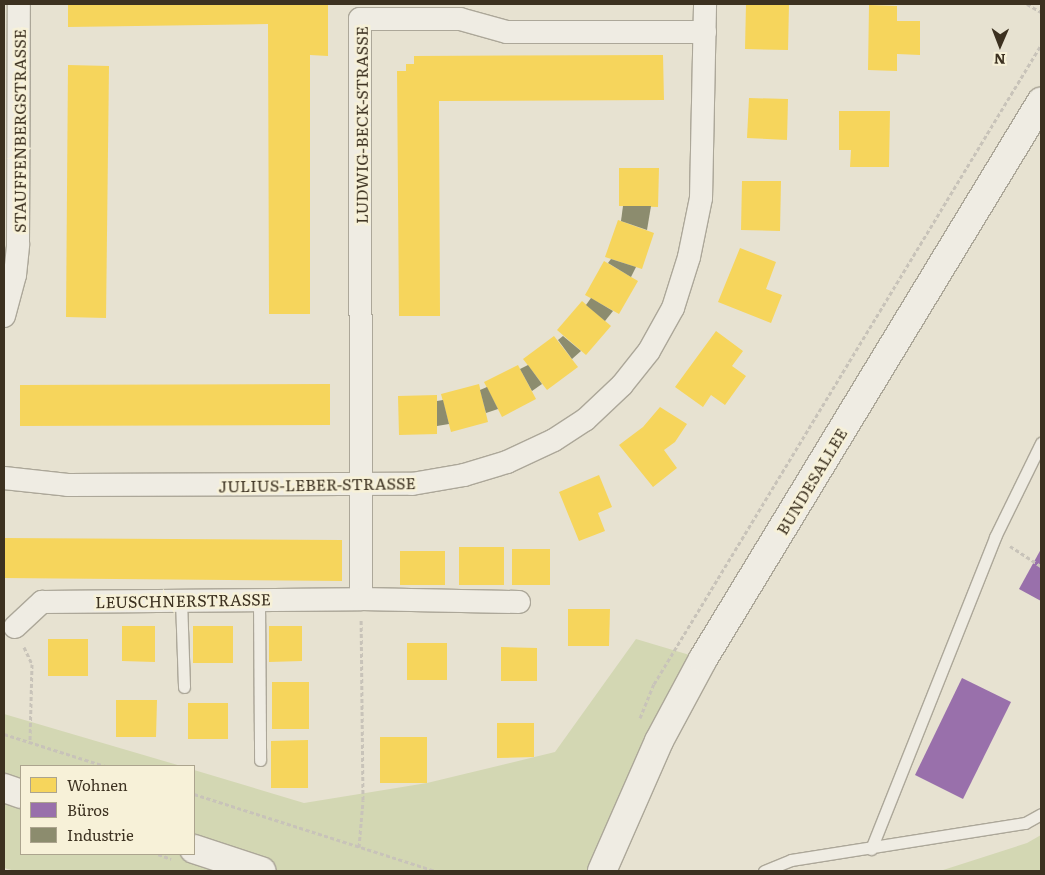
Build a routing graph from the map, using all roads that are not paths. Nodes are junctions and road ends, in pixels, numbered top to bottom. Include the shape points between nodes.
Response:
1 (19, 4) edge
2 (705, 4) edge
3 (360, 11) edge
4 (705, 32) junction
5 (11, 37) edge
6 (1041, 102) edge
7 (9, 275) edge
8 (4, 316) edge
9 (1041, 443) edge
10 (4, 478) edge
11 (360, 486) junction
12 (361, 599) junction
13 (181, 600) junction
14 (259, 600) junction
15 (520, 602) dead end
16 (15, 627) road end
17 (184, 687) dead end
18 (260, 760) dead end
19 (4, 788) edge
20 (20, 794) edge
21 (1041, 814) edge
22 (195, 849) edge
23 (871, 849) junction
24 (256, 870) edge
25 (602, 871) edge
26 (764, 871) edge

1 - 5 street, STAUFFENBERGSTRASSE
2 - 4 street, JULIUS-LEBER-STRASSE
3 - 4 street, LUDWIG-BECK-STRASSE via 460,19 507,32
3 - 11 street, LUDWIG-BECK-STRASSE
4 - 11 street, JULIUS-LEBER-STRASSE via 701,198 689,257 673,308 649,351 622,385 585,420 554,440 507,462 464,475 412,484
5 - 7 street, STAUFFENBERGSTRASSE via 20,213
6 - 25 main road, BUNDESALLEE via 703,659 659,741
7 - 8 street, STAUFFENBERGSTRASSE
9 - 23 lane via 995,537
10 - 11 street, JULIUS-LEBER-STRASSE via 68,485
11 - 12 street
12 - 14 street, LEUSCHNERSTRASSE
12 - 15 street, LEUSCHNERSTRASSE
13 - 14 street, LEUSCHNERSTRASSE
13 - 16 street, LEUSCHNERSTRASSE via 42,602
13 - 17 lane
14 - 18 lane
19 - 20 main road
21 - 23 lane via 1025,823
22 - 24 main road
23 - 26 lane via 791,860

